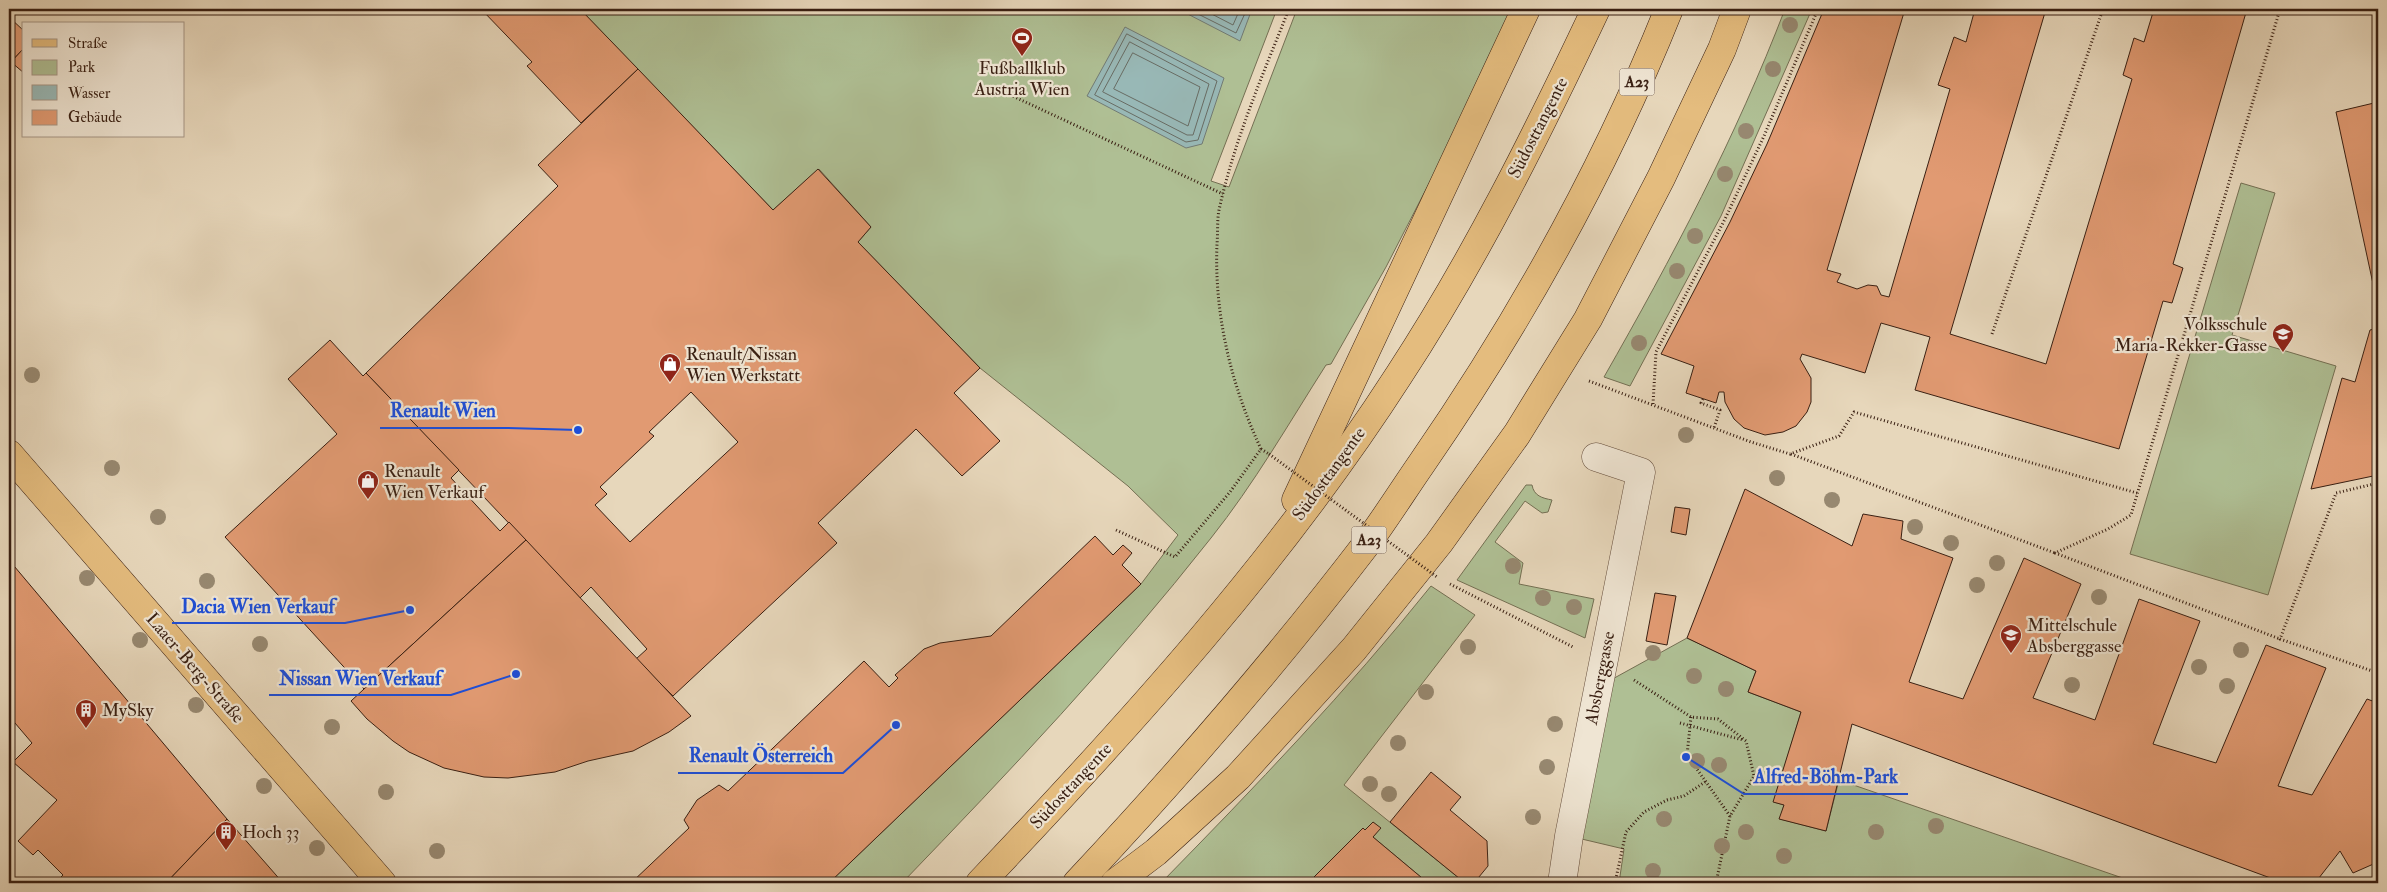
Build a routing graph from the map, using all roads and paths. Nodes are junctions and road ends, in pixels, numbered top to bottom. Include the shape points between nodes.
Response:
1 (1289, 9) edge
2 (1526, 9) edge
3 (1596, 9) edge
4 (1669, 9) edge
5 (1737, 9) edge
6 (1818, 9) edge
7 (2103, 9) edge
8 (2280, 9) edge
9 (991, 86) dead end
10 (1223, 194) junction
11 (1992, 334) dead end
12 (1586, 380) dead end
13 (1703, 398) dead end
14 (1652, 404) junction
15 (1714, 428) junction
16 (1261, 450) junction
17 (9, 454) edge
18 (1790, 454) junction
19 (1596, 457) dead end
20 (2378, 483) edge
21 (2137, 493) junction
22 (1116, 530) dead end
23 (1273, 549) junction
24 (2055, 553) junction
25 (1438, 577) dead end
26 (1447, 582) dead end
27 (2280, 639) junction
28 (1603, 661) junction
29 (2378, 673) edge
30 (1691, 717) junction
31 (1680, 724) dead end
32 (1746, 741) junction
33 (1705, 782) junction
34 (1730, 816) junction
35 (382, 883) edge
36 (980, 883) edge
37 (1077, 883) edge
38 (1115, 883) edge
39 (1562, 883) edge
40 (1615, 883) edge
41 (1716, 883) edge

1 - 10 path via 1233,156
2 - 23 main road
3 - 23 main road, Südosttangente via 1541,126 1468,261 1399,375 1316,494
4 - 37 main road, A23 via 1605,155 1537,282 1457,412 1368,541 1269,666 1222,723
5 - 38 main road via 1722,49 1661,178 1588,319 1511,442 1439,543 1348,656 1238,777 1156,852
6 - 14 path via 1725,219 1656,352
7 - 11 path
8 - 21 path
9 - 10 path
10 - 16 path via 1216,271 1220,324 1247,418
12 - 14 path
13 - 15 path via 1702,403 1720,410
14 - 15 path
15 - 18 path
16 - 22 path via 1175,557
16 - 25 path, bridge
17 - 35 main road, Laaer-Berg-Straße
18 - 21 path via 1839,436 1854,412
18 - 24 path
19 - 28 street, Absberggasse via 1641,472
20 - 27 path via 2336,493
21 - 24 path via 2131,515
23 - 36 main road, Südosttangente via 1164,684 1088,770
24 - 27 path
26 - 28 path
27 - 29 path
28 - 30 path
28 - 39 street, Absberggasse
30 - 32 path via 1718,719
30 - 33 path via 1687,755
31 - 32 path
32 - 34 path via 1754,776
33 - 34 path
33 - 40 path via 1684,796 1644,812 1626,832
34 - 41 path

